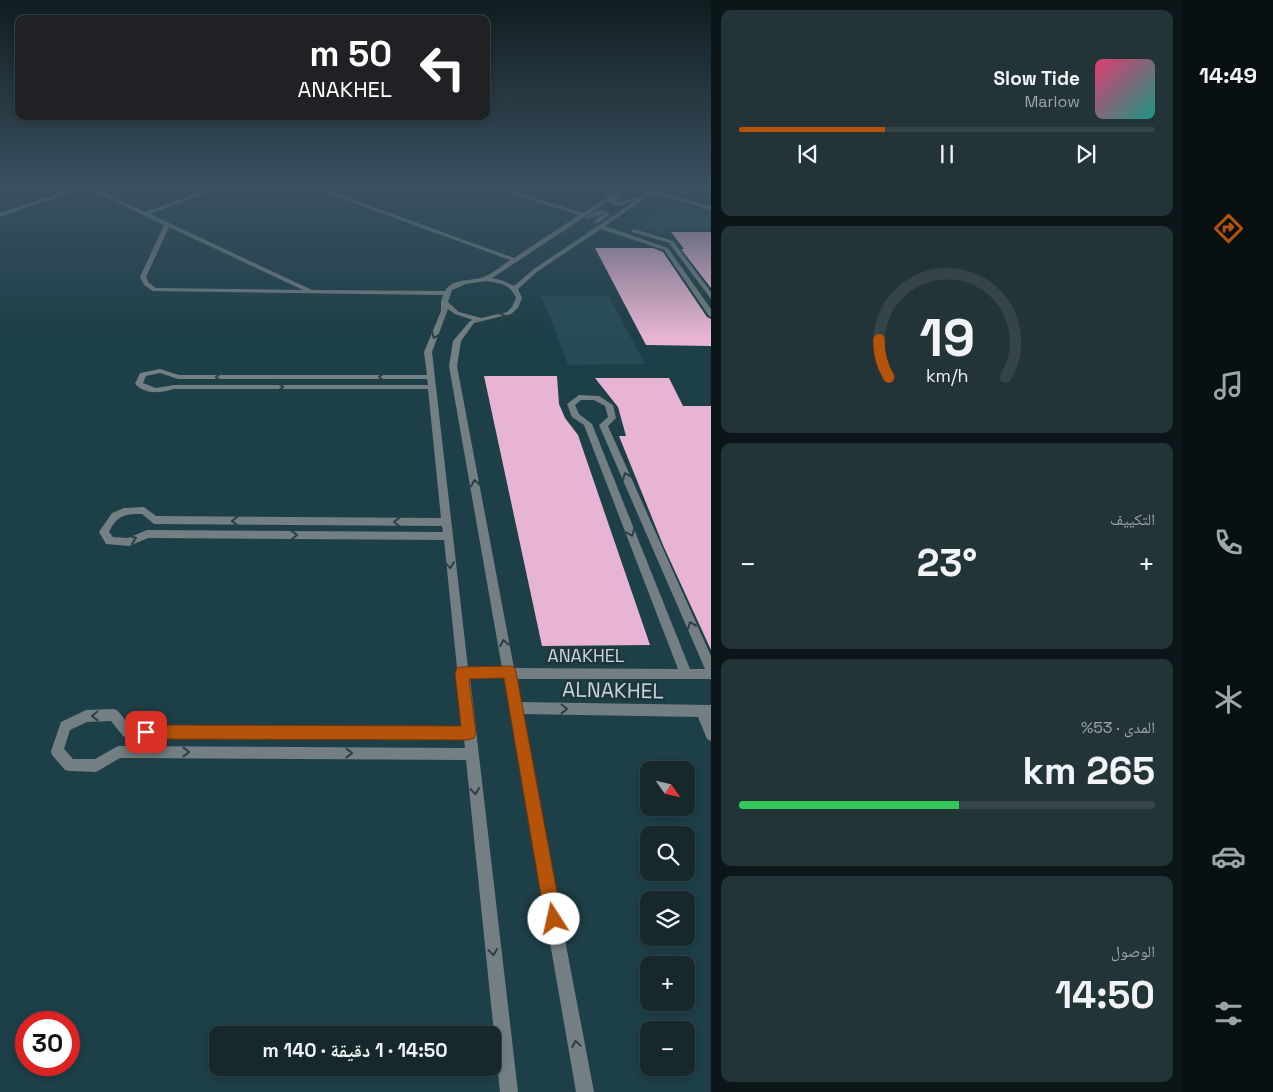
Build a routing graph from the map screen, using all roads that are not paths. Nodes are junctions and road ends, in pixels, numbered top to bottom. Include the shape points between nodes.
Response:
1 (162, 236) edge
2 (193, 236) edge
3 (450, 236) edge
4 (551, 236) edge
5 (585, 236) edge
6 (628, 236) edge
7 (644, 236) edge
8 (515, 260) junction
9 (486, 279) junction
10 (515, 289) junction
11 (313, 292) junction
12 (447, 293) junction
13 (710, 297) edge
14 (444, 302) junction
15 (710, 315) edge
16 (483, 320) junction
17 (430, 377) junction
18 (432, 387) junction
19 (446, 522) junction
20 (447, 536) junction
21 (710, 670) edge
22 (509, 672) junction
23 (462, 673) junction
24 (686, 673) junction
25 (710, 674) edge
26 (516, 708) junction
27 (706, 711) edge
28 (468, 733) junction
29 (710, 735) edge
30 (471, 754) junction
31 (509, 1092) edge
32 (585, 1092) edge

1 - 11 street via 143,277 146,284 155,290
2 - 11 street
3 - 8 street
4 - 8 street
5 - 10 street
6 - 15 street via 666,249
7 - 13 street via 671,242
8 - 9 street
9 - 10 street
9 - 12 street via 464,282
16 -> 10 street via 499,317 515,308 519,298
11 - 12 street
12 - 14 street
14 - 16 street via 457,313
14 -> 17 street via 428,352
22 -> 16 street via 453,366 457,341 472,322
17 - 18 street
17 -> 18 street via 178,377 155,370 142,375 139,384 146,390 158,391 174,387
18 - 19 street
19 - 20 street
19 -> 20 street via 154,520 144,511 124,510 110,520 104,532 110,541 130,542 147,534
20 -> 23 street
21 -> 24 street via 603,425 612,418 609,406 596,398 579,397 571,404 573,410 588,424
22 - 23 street, ANAKHEL
22 - 24 street, ANAKHEL
22 - 26 street
23 - 28 street
24 - 25 street, ANAKHEL
26 -> 27 street, ALNAKHEL
32 -> 26 street
27 - 29 street
28 - 30 street
28 -> 30 street via 127,732 114,715 86,716 65,726 57,751 70,765 96,766 118,752
30 -> 31 street

